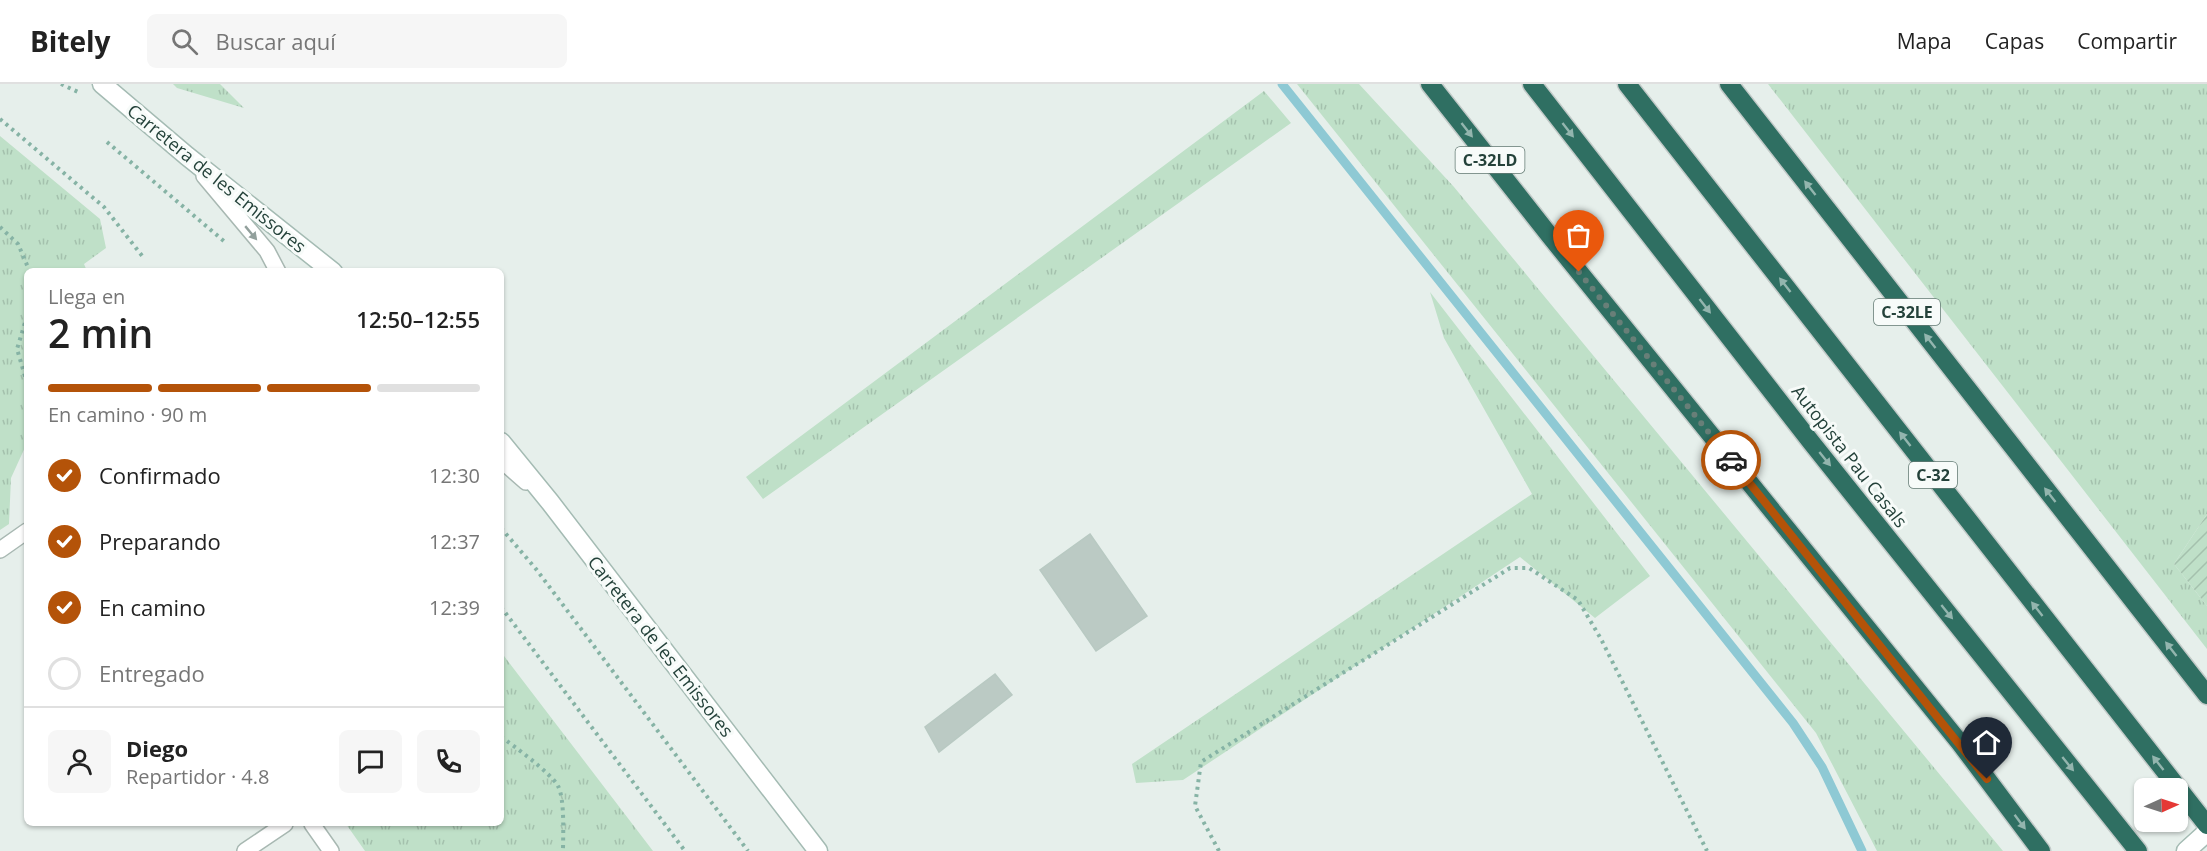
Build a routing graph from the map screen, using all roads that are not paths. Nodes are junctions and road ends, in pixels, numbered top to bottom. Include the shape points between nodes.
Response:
1 (102, 84) edge
2 (1422, 84) edge
3 (1532, 84) edge
4 (1627, 84) edge
5 (1641, 84) edge
6 (1729, 84) edge
7 (1436, 91) edge
8 (1659, 124) junction
9 (186, 156) junction
10 (276, 268) edge
11 (328, 268) edge
12 (504, 446) edge
13 (504, 463) edge
14 (550, 502) junction
15 (24, 533) edge
16 (0, 550) edge
17 (2207, 695) edge
18 (2207, 825) edge
19 (282, 826) edge
20 (313, 826) edge
21 (2207, 832) edge
22 (245, 851) edge
23 (331, 851) edge
24 (818, 851) edge
25 (2041, 851) edge
26 (2138, 851) edge
27 (2186, 851) edge

1 - 9 street, Carretera de les Emissores
2 - 7 lane
3 -> 26 highway, Autopista Pau Casals via 1811,442
4 - 8 highway, C-32
5 - 8 highway, C-32
17 -> 6 highway, C-32LE
7 -> 25 highway, C-32LD via 1953,734
18 -> 8 highway, C-32
9 -> 10 lane via 267,251
9 - 11 street, Carretera de les Emissores
12 - 14 street, Carretera de les Emissores
13 - 14 lane
14 - 24 street, Carretera de les Emissores
15 - 16 lane
19 - 22 lane
20 - 23 lane
21 - 27 street

